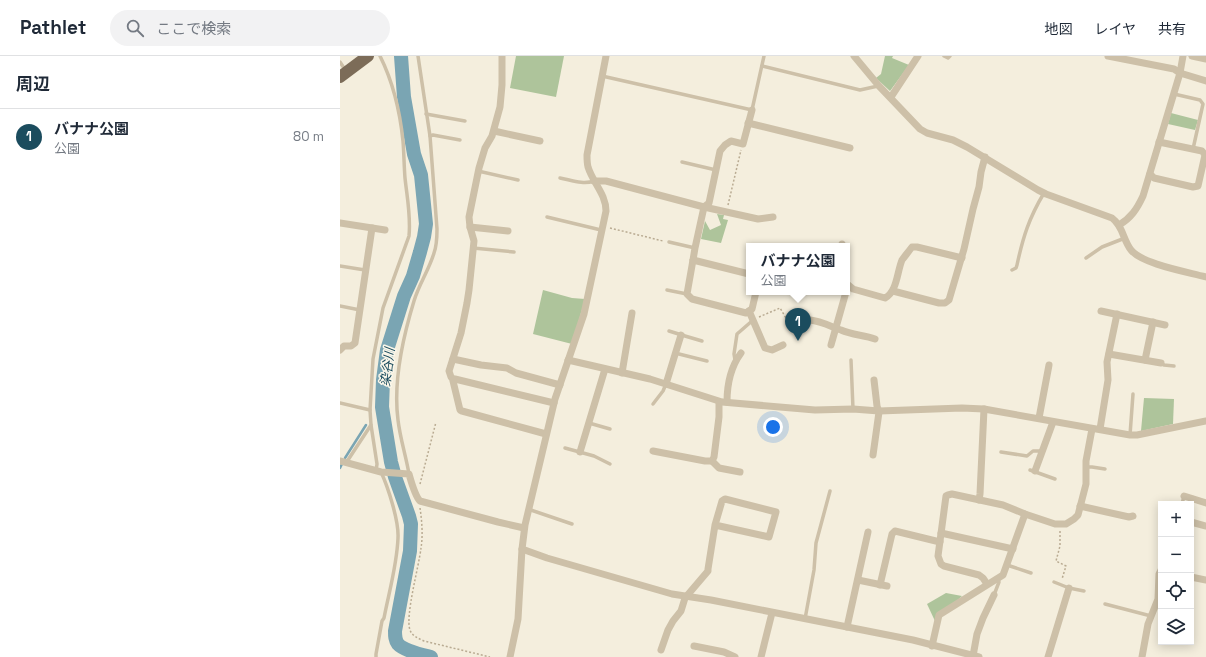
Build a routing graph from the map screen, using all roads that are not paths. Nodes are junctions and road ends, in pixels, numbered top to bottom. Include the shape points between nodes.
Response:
1 (368, 56) edge
2 (380, 56) edge
3 (418, 56) edge
4 (502, 56) edge
5 (606, 56) edge
6 (764, 56) edge
7 (854, 56) edge
8 (918, 56) edge
9 (944, 56) edge
10 (950, 56) edge
11 (1108, 56) edge
12 (1183, 56) edge
13 (1192, 56) edge
14 (1206, 59) edge
15 (762, 66) junction
16 (342, 70) edge
17 (1180, 73) junction
18 (602, 76) junction
19 (1206, 81) edge
20 (879, 86) junction
21 (1173, 94) junction
22 (891, 97) junction
23 (752, 110) junction
24 (426, 114) junction
25 (465, 121) dead end
26 (748, 123) junction
27 (494, 131) junction
28 (430, 136) junction
29 (460, 140) dead end
30 (540, 141) dead end
31 (1159, 142) junction
32 (850, 148) dead end
33 (1193, 149) junction
34 (985, 157) junction
35 (682, 162) dead end
36 (716, 170) junction
37 (478, 171) junction
38 (1150, 174) junction
39 (560, 178) dead end
40 (518, 180) dead end
41 (594, 182) junction
42 (1044, 193) junction
43 (704, 207) junction
44 (547, 217) dead end
45 (773, 217) dead end
46 (340, 223) edge
47 (1119, 225) junction
48 (470, 227) junction
49 (372, 228) junction
50 (602, 228) junction
51 (385, 230) dead end
52 (508, 231) dead end
53 (1125, 238) junction
54 (669, 242) road end
55 (473, 248) junction
56 (695, 248) junction
57 (514, 252) dead end
58 (962, 258) junction
59 (1086, 258) dead end
60 (694, 260) junction
61 (340, 266) edge
62 (365, 270) junction
63 (1012, 270) dead end
64 (746, 273) edge
65 (1206, 277) edge
66 (850, 288) edge
67 (667, 290) dead end
68 (893, 291) junction
69 (687, 294) junction
70 (755, 295) edge
71 (845, 295) edge
72 (340, 306) edge
73 (360, 310) junction
74 (749, 311) junction
75 (1101, 311) dead end
76 (632, 313) dead end
77 (1117, 314) junction
78 (752, 320) junction
79 (1153, 322) junction
80 (799, 324) dead end
81 (1165, 324) dead end
82 (836, 328) junction
83 (669, 331) dead end
84 (681, 335) junction
85 (875, 339) dead end
86 (702, 340) dead end
87 (783, 345) dead end
88 (831, 345) dead end
89 (340, 350) edge
90 (675, 353) junction
91 (740, 353) dead end
92 (1109, 354) junction
93 (453, 358) junction
94 (568, 360) junction
95 (735, 360) junction
96 (851, 360) dead end
97 (1145, 360) junction
98 (707, 361) dead end
99 (1161, 363) joint
100 (1049, 365) dead end
101 (1174, 366) dead end
102 (605, 369) junction
103 (622, 373) junction
104 (453, 379) junction
105 (874, 380) dead end
106 (666, 384) junction
107 (560, 385) junction
108 (1133, 394) dead end
109 (723, 402) junction
110 (340, 403) edge
111 (554, 403) junction
112 (654, 404) dead end
113 (853, 409) junction
114 (984, 409) junction
115 (370, 410) junction
116 (878, 411) junction
117 (1039, 418) junction
118 (1206, 420) edge
119 (1053, 422) junction
120 (589, 423) junction
121 (371, 425) junction
122 (610, 429) dead end
123 (1092, 429) junction
124 (1100, 429) junction
125 (546, 434) junction
126 (1130, 435) junction
127 (565, 448) dead end
128 (653, 451) dead end
129 (1042, 451) junction
130 (580, 452) junction
131 (1001, 452) dead end
132 (873, 455) dead end
133 (712, 461) junction
134 (343, 462) edge
135 (610, 464) dead end
136 (1086, 467) junction
137 (1105, 469) dead end
138 (1032, 471) joint
139 (381, 472) junction
140 (740, 472) dead end
141 (408, 474) junction
142 (1056, 479) dead end
143 (830, 491) dead end
144 (1184, 496) joint
145 (979, 500) junction
146 (1183, 501) edge
147 (1206, 503) edge
148 (1080, 506) junction
149 (528, 509) junction
150 (1025, 514) junction
151 (1133, 516) dead end
152 (1194, 523) edge
153 (572, 524) dead end
154 (716, 525) junction
155 (1206, 526) edge
156 (524, 528) junction
157 (868, 532) dead end
158 (941, 533) junction
159 (940, 542) junction
160 (522, 549) junction
161 (1013, 549) junction
162 (1007, 565) junction
163 (1031, 573) dead end
164 (1160, 573) edge
165 (1194, 577) edge
166 (998, 579) junction
167 (1206, 579) edge
168 (858, 580) junction
169 (1054, 582) dead end
170 (880, 584) junction
171 (987, 584) junction
172 (887, 586) dead end
173 (1069, 588) junction
174 (1084, 591) dead end
175 (994, 595) joint
176 (688, 596) junction
177 (1105, 604) dead end
178 (772, 613) junction
179 (1151, 616) junction
180 (805, 619) junction
181 (847, 627) junction
182 (694, 646) dead end
183 (932, 646) junction
184 (662, 650) dead end
185 (976, 656) edge
186 (376, 657) edge
187 (510, 657) edge
188 (734, 657) edge
189 (761, 657) edge
190 (1048, 657) edge
191 (1142, 657) edge

1 - 16 main road
2 - 115 lane via 394,90 403,138 410,226 378,329 373,359
3 - 24 lane
4 - 27 street via 502,97
5 - 18 street
6 - 15 lane
7 - 20 street
8 - 22 street
9 - 10 lane
11 - 17 street via 1174,69
12 - 17 street
13 - 14 street
15 - 20 lane via 860,90
15 - 23 lane
17 - 19 street
17 - 21 street
18 - 23 lane
18 - 41 street via 587,155 587,165
20 - 22 street
21 - 31 street
21 - 33 lane via 1200,100 1204,104
22 - 34 street via 920,129 959,142
23 - 26 street
24 - 25 lane
24 - 28 lane
26 - 32 street
26 - 36 street via 743,144 731,141 726,145 720,151
27 - 30 street
27 - 37 street via 483,153
28 - 29 lane
28 - 141 lane via 437,239 434,255 423,277 405,337 397,389 398,422
31 - 33 street
31 - 38 street
33 - 38 street via 1202,151 1205,155 1198,186 1154,178
34 - 42 street
34 - 58 street
35 - 36 lane
36 - 43 street via 709,203
37 - 40 lane
37 - 48 street via 469,217
38 - 47 street via 1137,208 1130,218
39 - 41 lane via 576,182
41 - 43 street via 606,181
41 - 50 street via 606,203
42 - 47 street via 1112,218
42 - 63 lane via 1028,223 1017,266
43 - 45 street via 758,219
43 - 56 street
44 - 50 lane
46 - 49 street
47 - 53 street
48 - 52 street
48 - 55 street
49 - 51 street
49 - 62 street
50 - 94 street via 584,314
53 - 59 lane
53 - 65 street via 1129,248 1137,256
54 - 56 lane
55 - 57 lane
55 - 93 street via 467,304
56 - 60 street
58 - 68 street via 912,247 902,262
58 - 68 street via 947,302 942,304
60 - 64 street
60 - 69 street
61 - 62 lane
62 - 73 street
66 - 68 street via 883,298 888,297
67 - 69 lane
69 - 74 street via 692,299 746,313
70 - 74 street via 752,309
71 - 82 street
72 - 73 lane
73 - 89 street via 354,345 344,346
74 - 78 street
75 - 77 street
76 - 103 street
77 - 79 street
77 - 92 street
78 - 87 street via 765,348 772,350
78 - 95 lane via 736,334
79 - 81 street
79 - 97 street
80 - 82 street via 810,320
82 - 85 street
82 - 88 street
83 - 84 lane
84 - 86 lane
84 - 90 street
90 - 98 lane
90 - 106 street
91 - 95 street
92 - 97 street
92 - 124 street via 1108,380
93 - 104 street via 449,371
93 - 107 street via 505,368
94 - 102 street
94 - 107 street
95 - 109 street
96 - 113 lane
97 - 99 street
99 - 101 lane
100 - 117 street
102 - 103 street
102 - 120 street
103 - 106 street
104 - 111 street
104 - 125 street via 452,384 460,410
105 - 116 street
106 - 109 street
106 - 112 lane
107 - 111 street
108 - 126 lane
109 - 113 street via 815,410
109 - 133 street
110 - 115 lane
111 - 125 street
113 - 116 street
114 - 116 street
114 - 117 street
114 - 145 street
115 - 121 lane
116 - 132 street
117 - 119 street
118 - 126 street
119 - 123 street
119 - 129 street
120 - 122 lane
120 - 130 street
121 - 134 lane
121 - 139 lane via 377,464
123 - 124 street
123 - 136 street
124 - 126 street
125 - 149 street
127 - 130 lane
128 - 133 street
129 - 131 lane via 1033,451 1027,456
129 - 138 street
130 - 135 lane
133 - 140 street via 718,468
134 - 139 street
136 - 137 lane
136 - 148 street via 1086,484
138 - 142 lane
139 - 141 street
139 - 186 lane via 394,510 398,537
141 - 156 street via 420,501
143 - 180 lane via 816,543
144 - 146 lane
144 - 147 street
145 - 150 street via 1007,506
145 - 158 street via 948,494
148 - 150 street via 1074,519 1060,525
148 - 151 street
149 - 153 lane
149 - 156 street
150 - 161 street
152 - 155 street
154 - 154 street via 722,501 725,499 776,512 769,537
154 - 176 street via 708,571
156 - 160 street
157 - 168 street
158 - 159 street
158 - 161 street
159 - 170 street via 894,531
159 - 171 street via 938,556 942,565 980,575
160 - 176 street via 672,594
160 - 187 street via 518,619
161 - 162 street
162 - 163 lane
162 - 166 street
164 - 179 street via 1158,599
165 - 167 street
166 - 171 street
166 - 175 lane
168 - 170 street
168 - 181 street
169 - 173 lane
170 - 172 street
171 - 183 street via 939,615
173 - 174 lane
173 - 190 street
175 - 185 street via 977,634
176 - 178 street
176 - 184 street via 679,615 670,626
177 - 179 lane
178 - 180 street
178 - 189 street
179 - 191 street
180 - 181 street
181 - 183 street
182 - 188 street via 724,652
183 - 185 street

